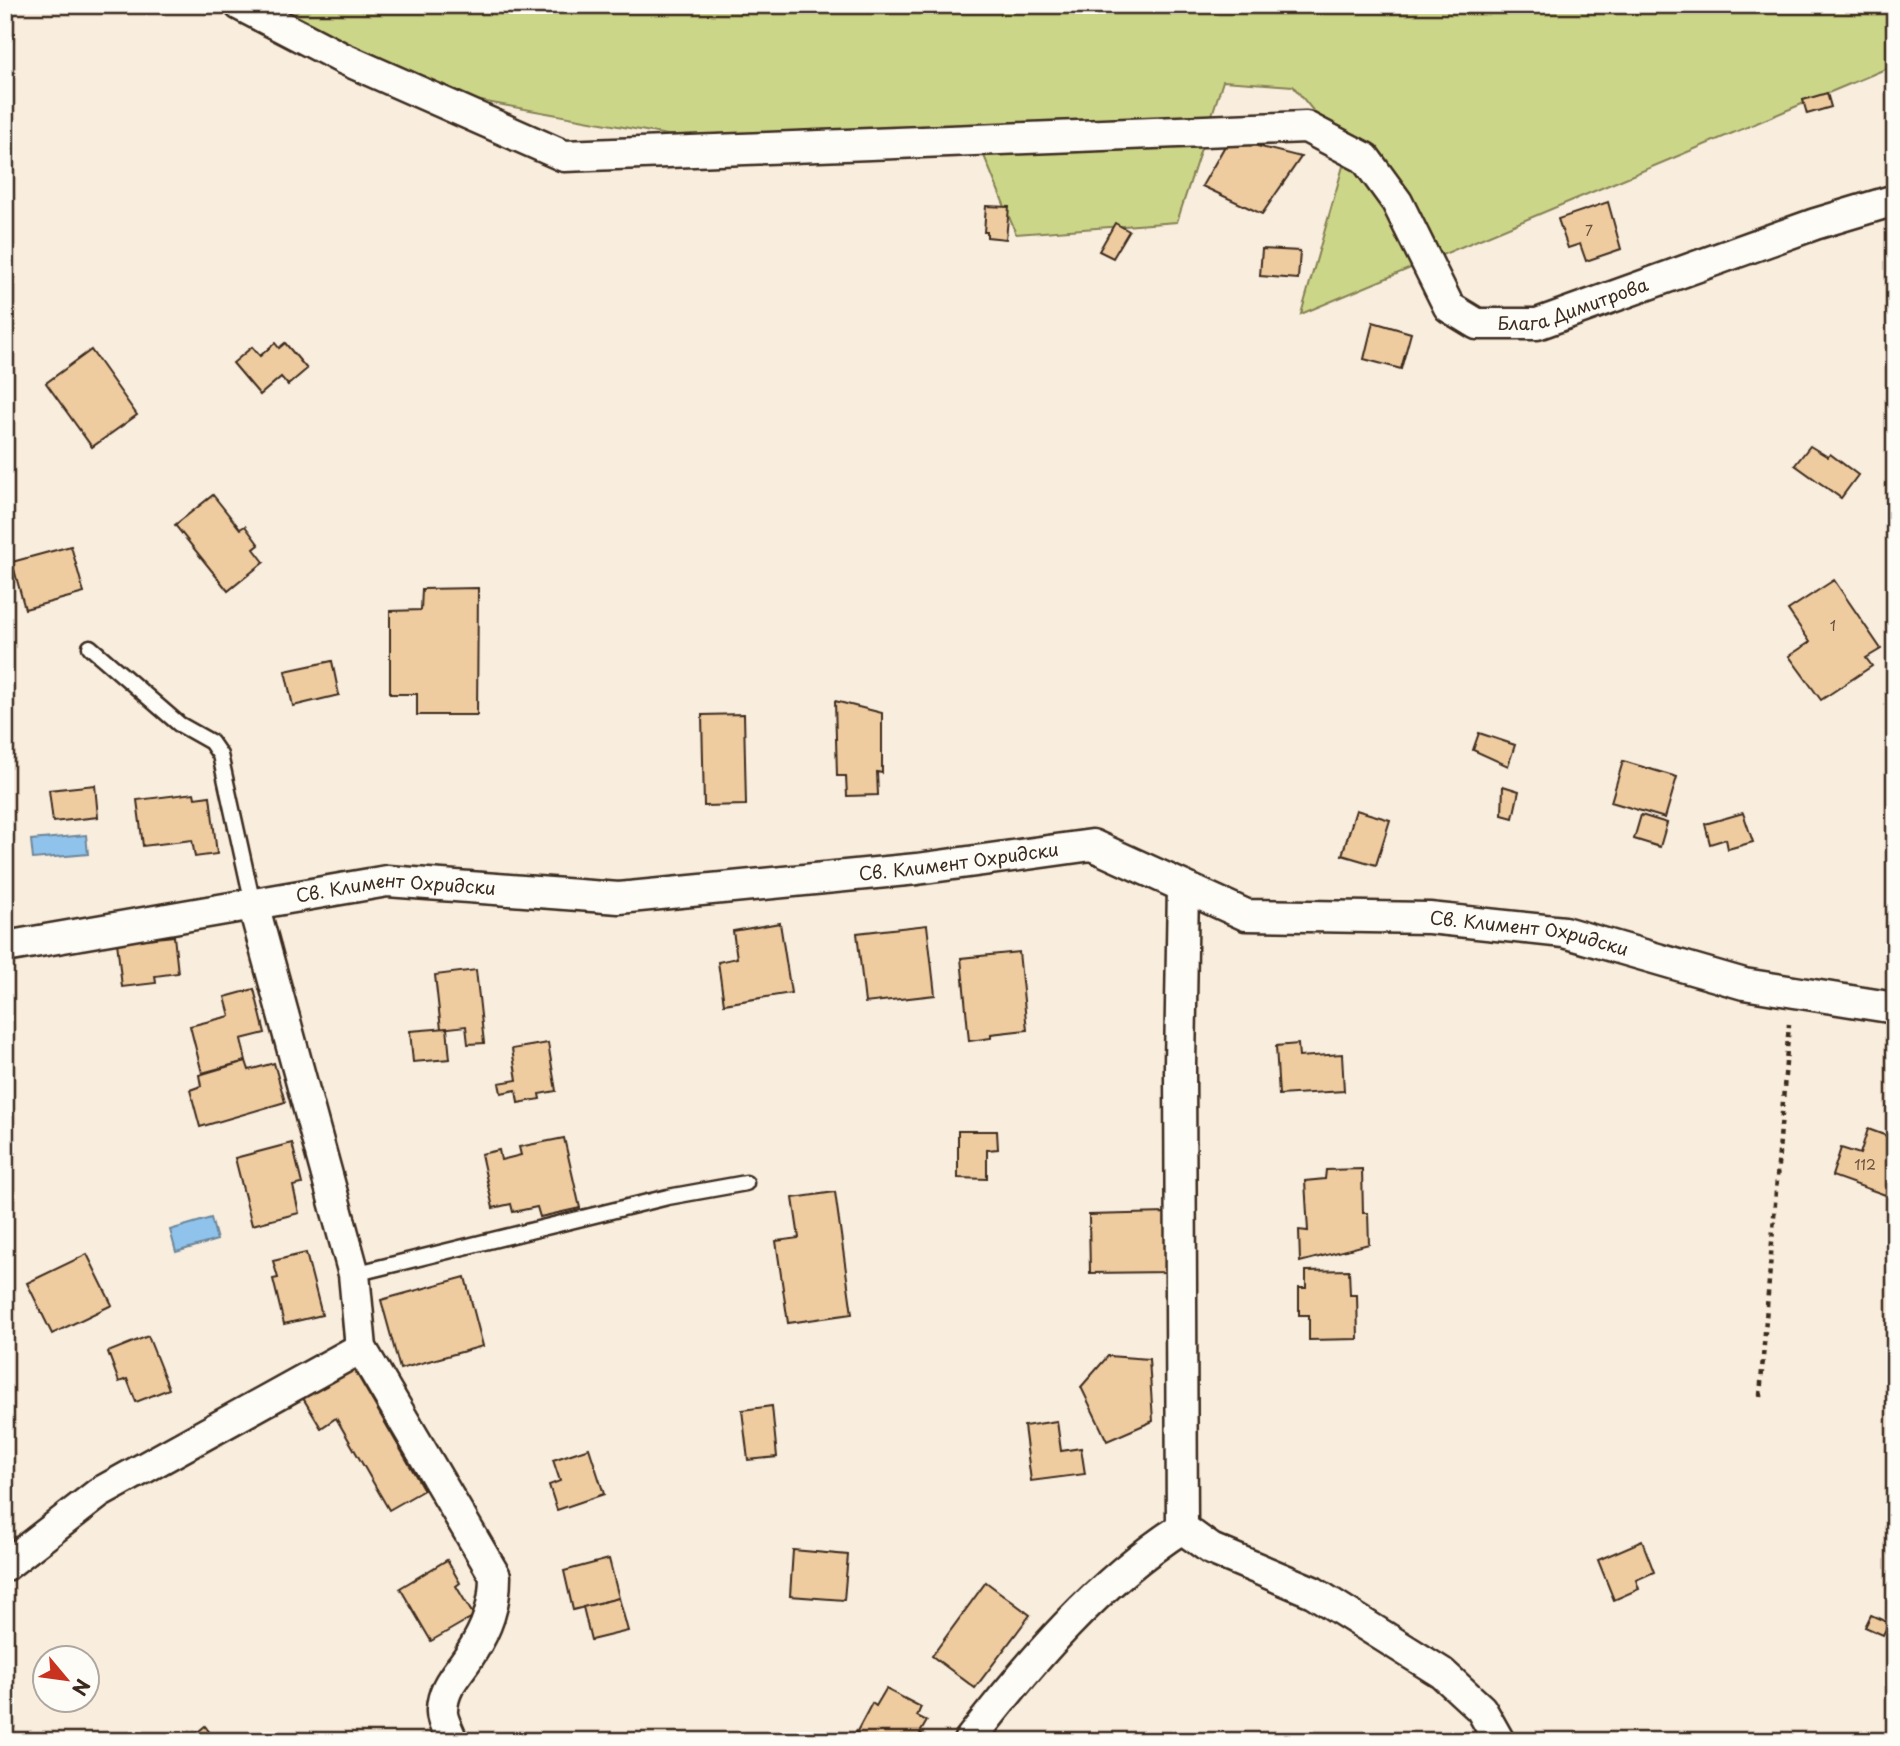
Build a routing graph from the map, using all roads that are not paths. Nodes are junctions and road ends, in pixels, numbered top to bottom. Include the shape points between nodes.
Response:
1 (240, 5) edge
2 (1895, 200) edge
3 (90, 647) dead end
4 (1183, 887) junction
5 (253, 904) junction
6 (5, 947) edge
7 (1895, 1008) edge
8 (746, 1183) dead end
9 (354, 1274) junction
10 (361, 1348) junction
11 (1182, 1528) junction
12 (5, 1566) edge
13 (452, 1741) edge
14 (969, 1741) edge
15 (1499, 1741) edge

1 - 2 street, Блага Димитрова via 342,58 564,156 1306,127 1365,158 1397,202 1448,307 1477,324 1537,324 1815,224
3 - 5 lane via 179,724 211,742 220,755
4 - 5 street, Св. Климент Охридски via 1092,845 917,869 619,898 387,881
4 - 7 street, Св. Климент Охридски via 1246,915 1429,918 1564,932 1744,984
4 - 11 street
5 - 6 street, Св. Климент Охридски
5 - 9 street
8 - 9 lane via 668,1197
9 - 10 street
10 - 12 street via 99,1493
10 - 13 street via 495,1576 495,1602 487,1625 470,1656 449,1680 441,1712
11 - 14 street via 1141,1555 1058,1635
11 - 15 street via 1211,1549 1313,1592 1424,1660 1481,1709

